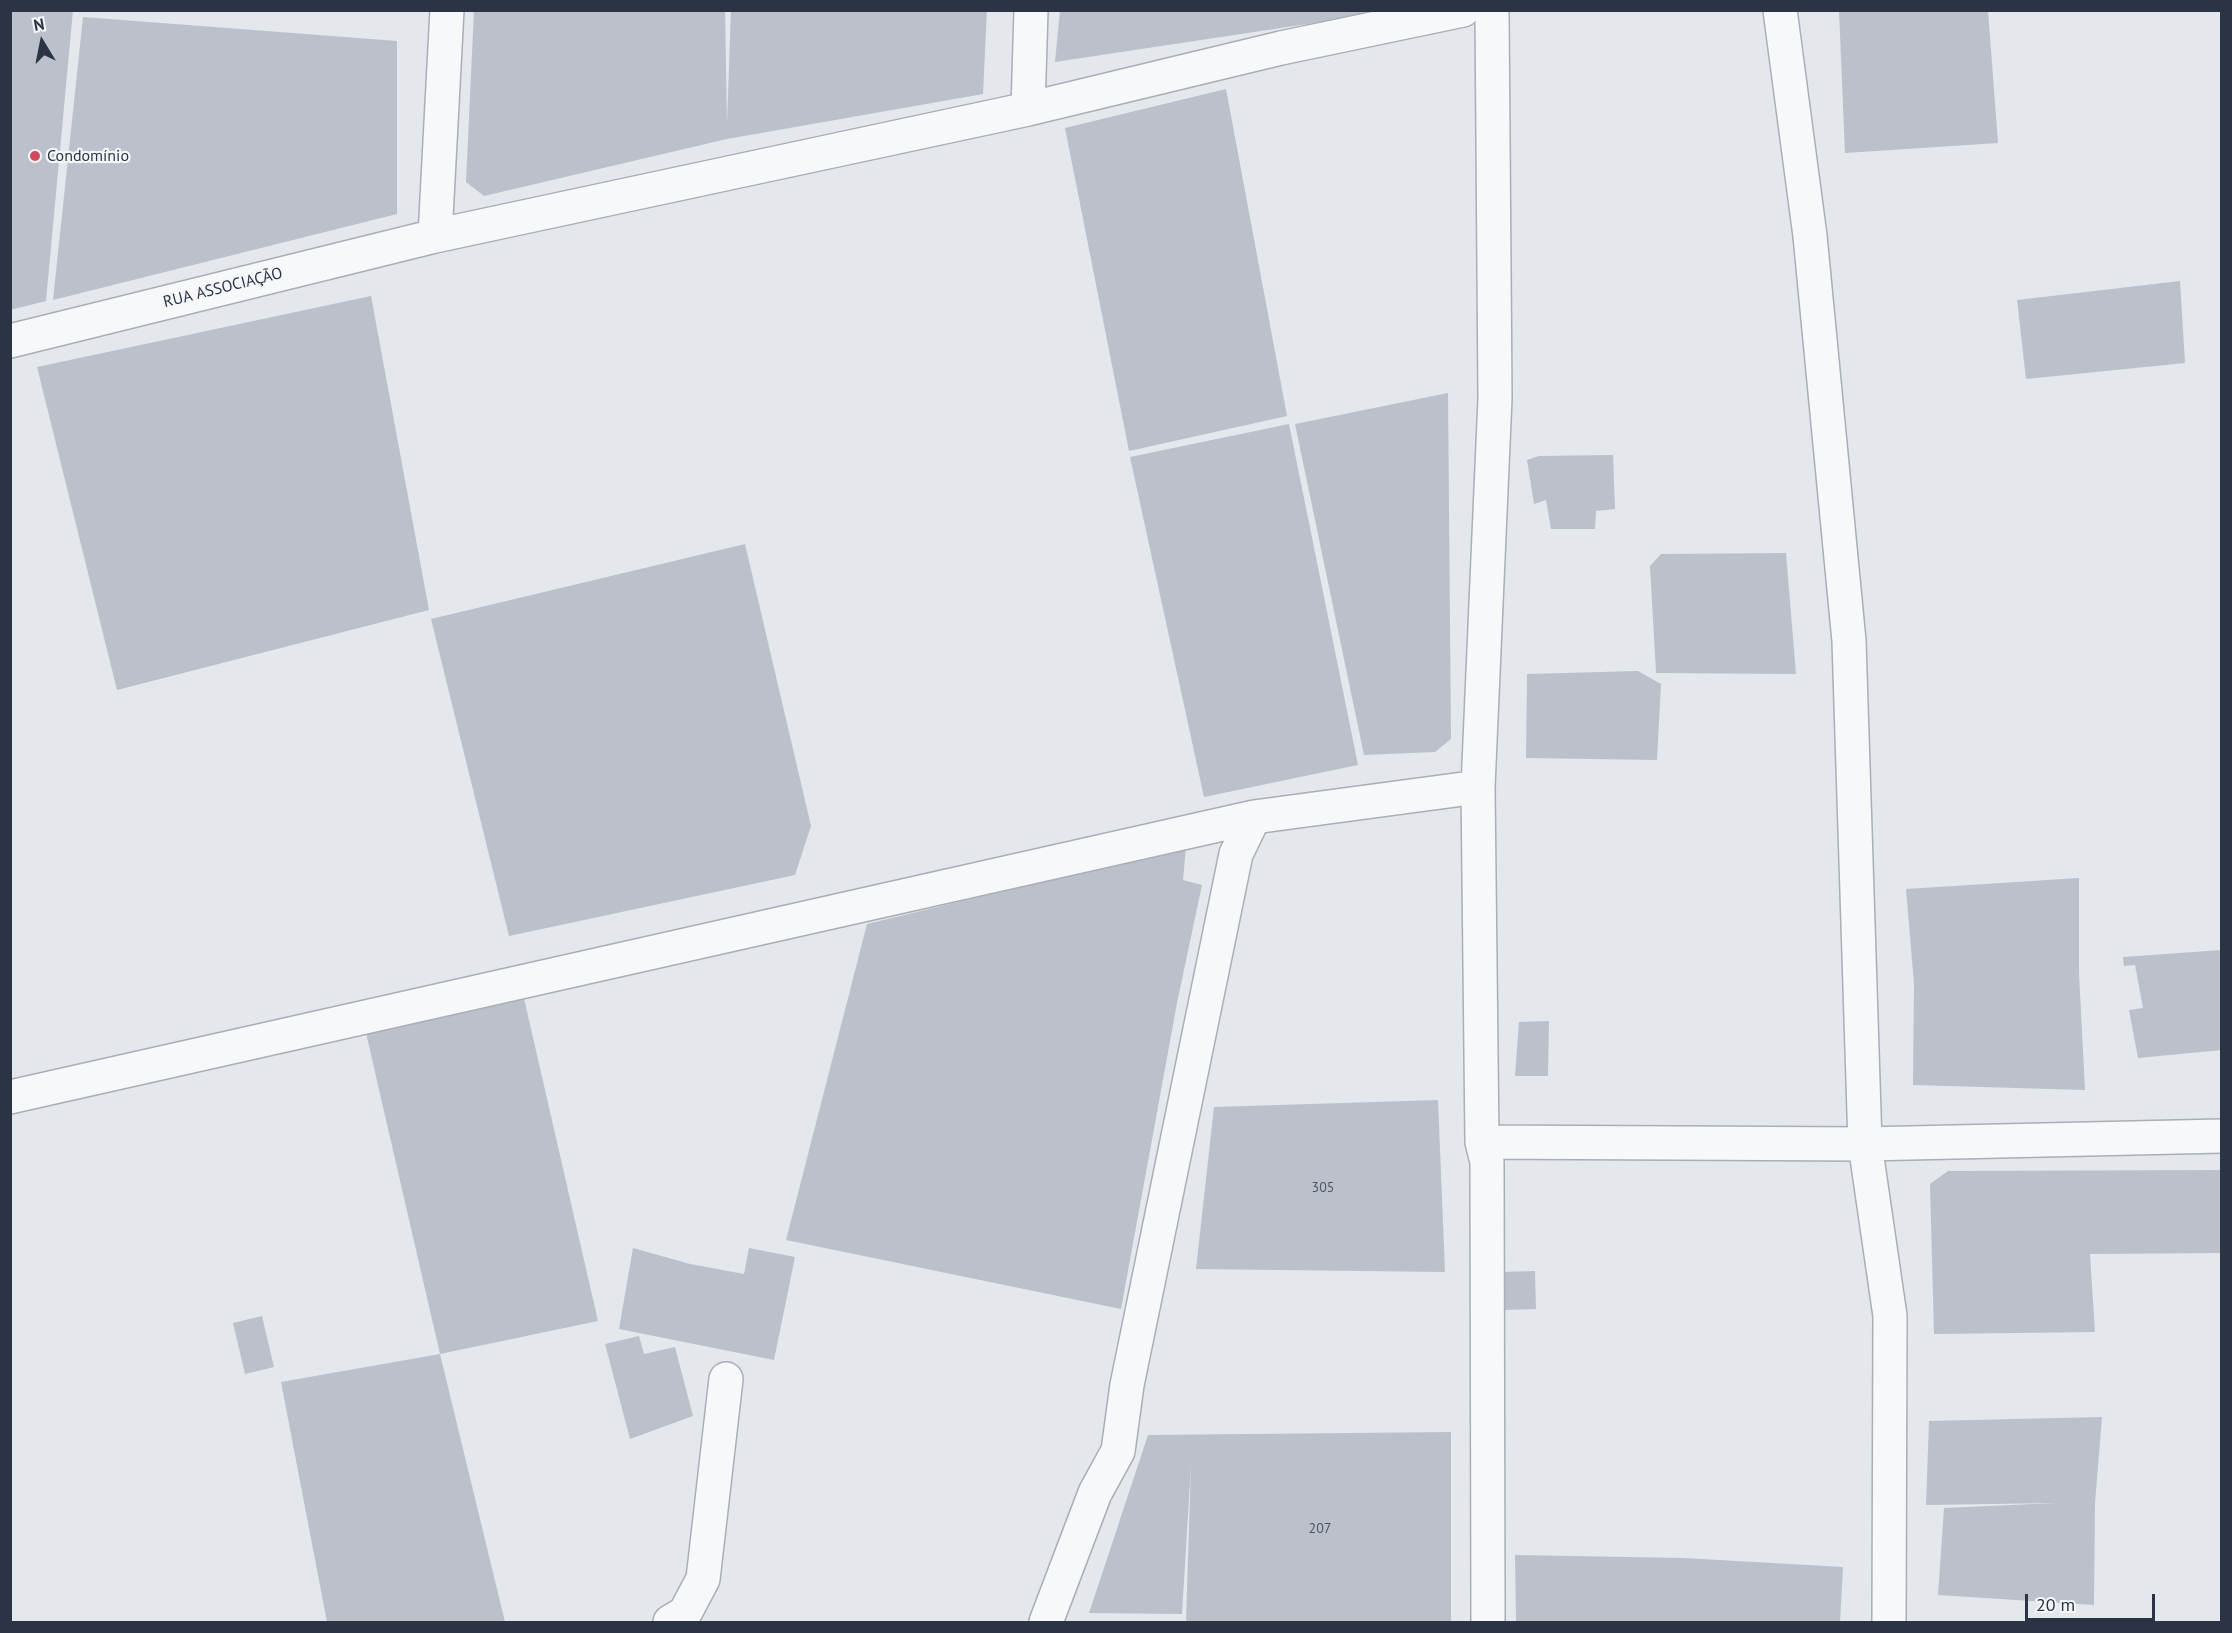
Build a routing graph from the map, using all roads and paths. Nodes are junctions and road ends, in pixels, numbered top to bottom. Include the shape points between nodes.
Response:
1 (447, 10) edge
2 (1031, 10) edge
3 (1463, 10) edge
4 (1492, 10) edge
5 (1780, 10) edge
6 (1028, 109) junction
7 (435, 236) junction
8 (10, 341) edge
9 (1478, 787) junction
10 (1254, 817) junction
11 (10, 1097) edge
12 (2222, 1136) edge
13 (1482, 1142) junction
14 (1865, 1144) junction
15 (726, 1379) dead end
16 (670, 1623) edge
17 (1046, 1623) edge
18 (1488, 1623) edge
19 (1889, 1623) edge

1 - 7 street
2 - 6 street
3 - 6 street, RUA ASSOCIAÇÃO via 1281,48
4 - 9 street via 1495,398
5 - 14 street via 1810,236 1849,641
6 - 7 street, RUA ASSOCIAÇÃO
7 - 8 street, RUA ASSOCIAÇÃO
9 - 10 street
9 - 13 street
10 - 11 street
10 - 17 street via 1236,854 1127,1385 1118,1451 1095,1493
12 - 14 street
13 - 14 street
13 - 18 street via 1487,1162
14 - 19 street via 1890,1316
15 - 16 street via 703,1579 685,1613

